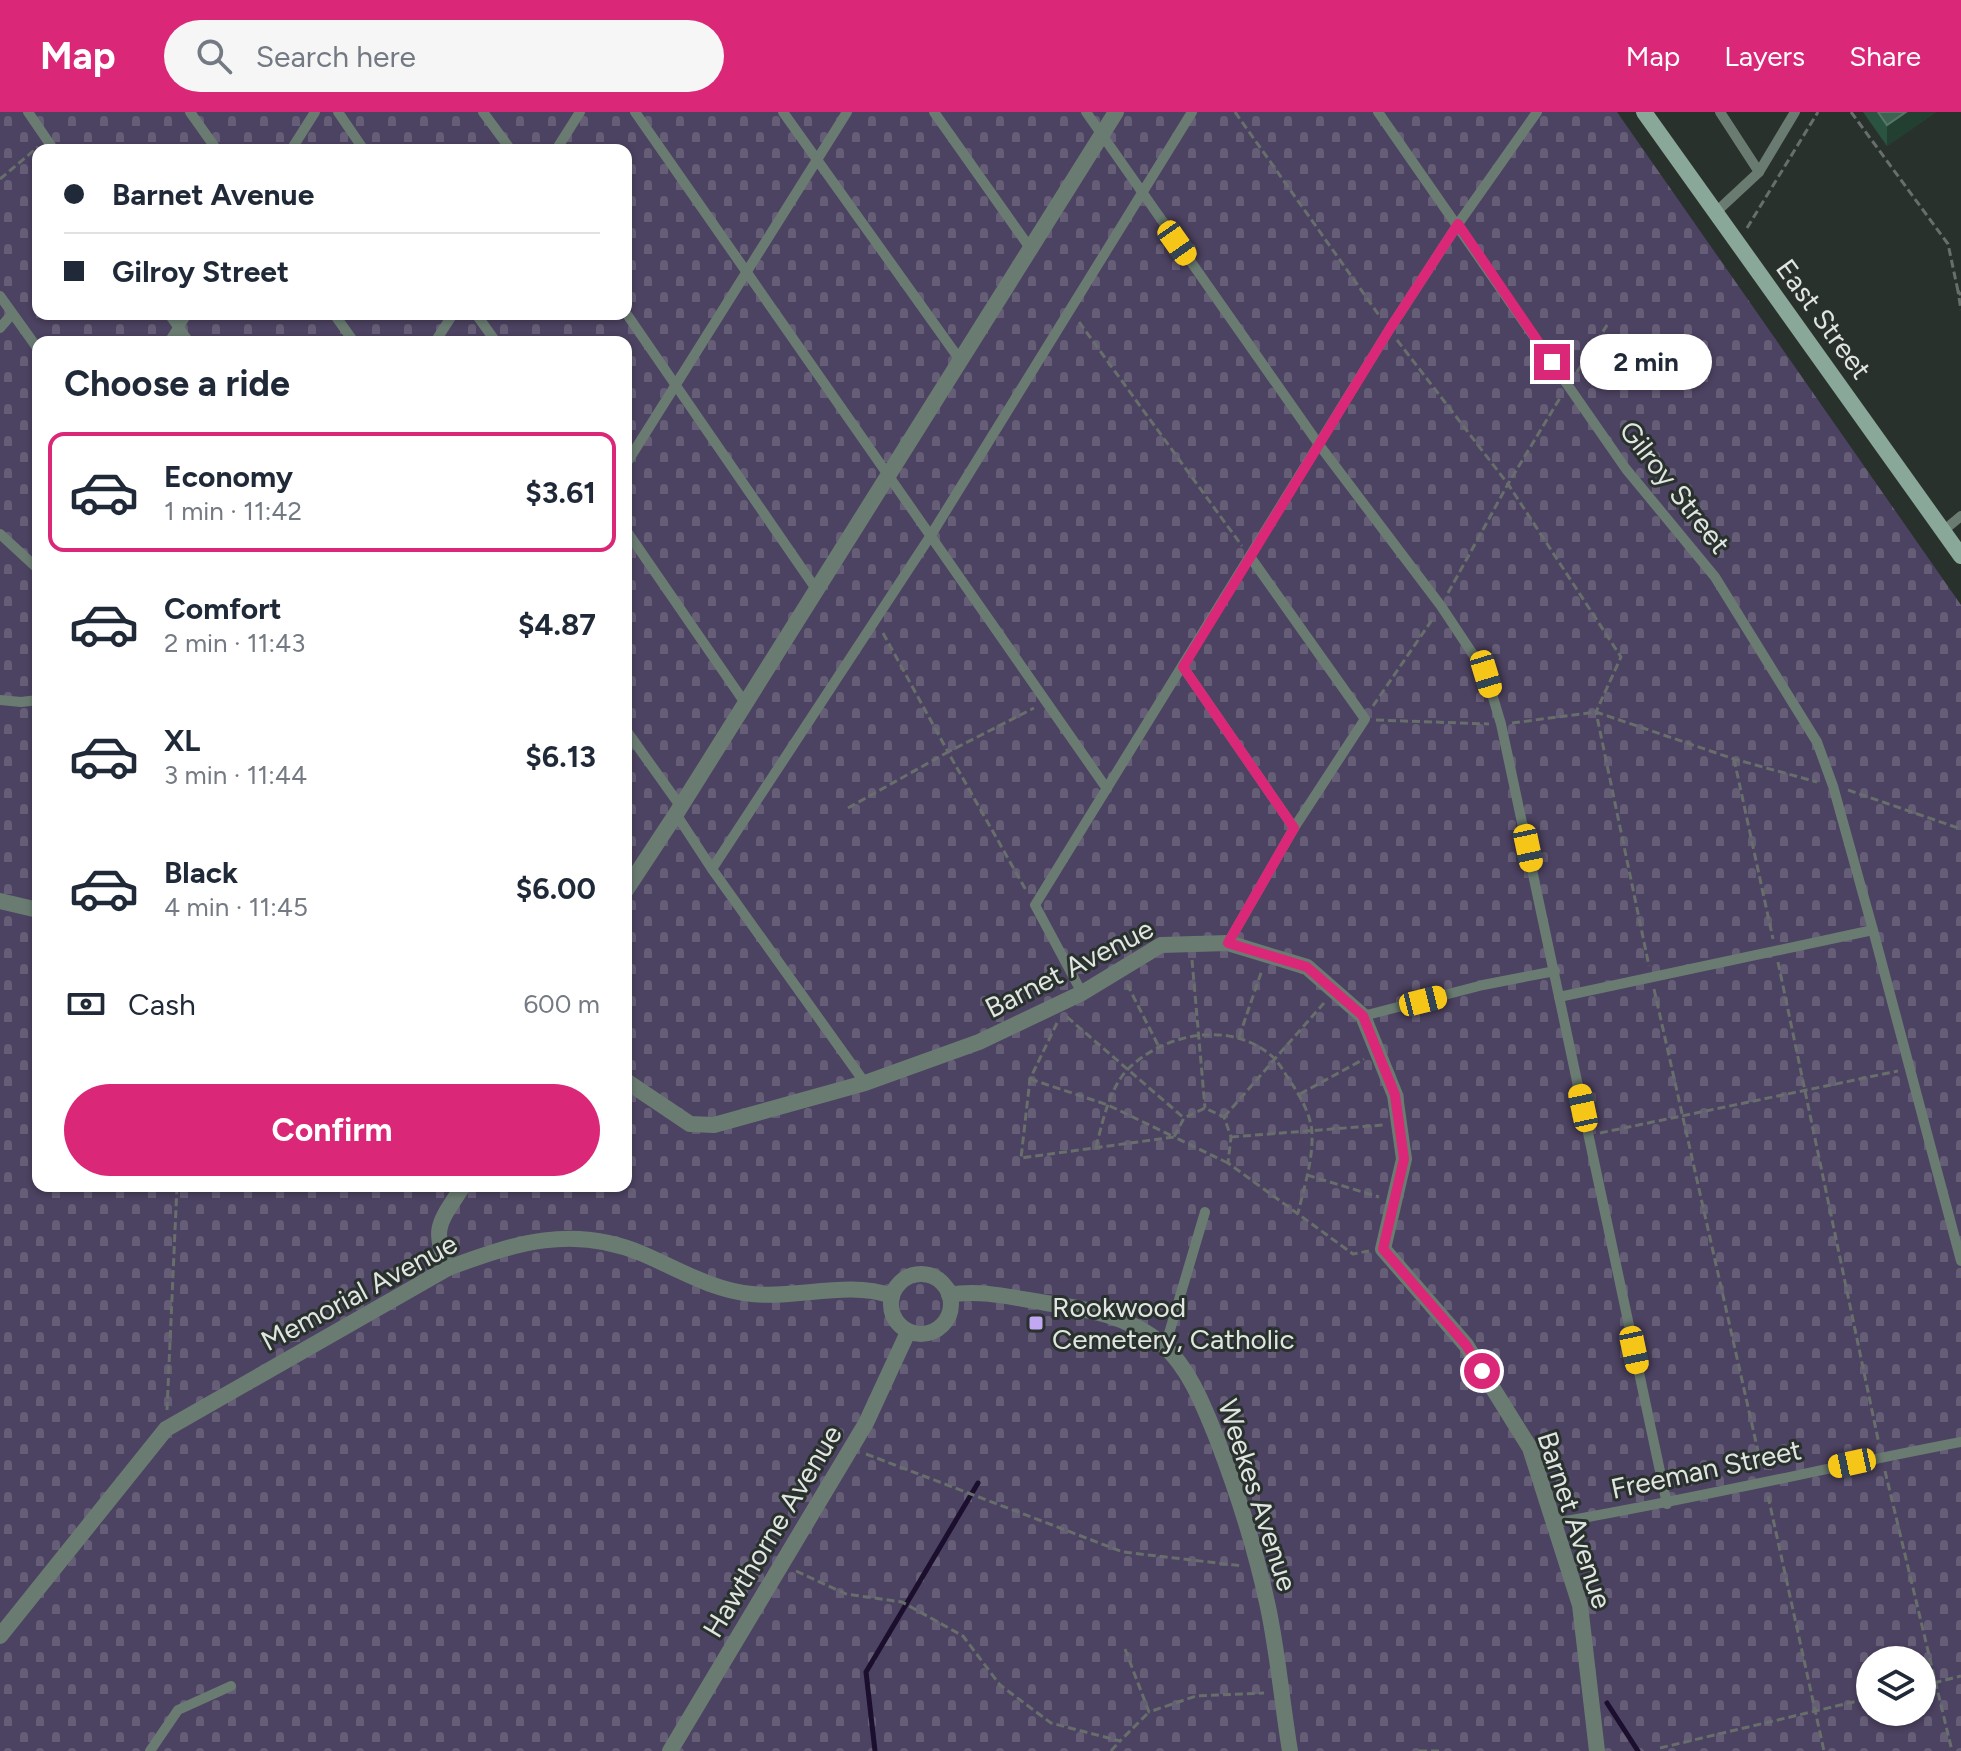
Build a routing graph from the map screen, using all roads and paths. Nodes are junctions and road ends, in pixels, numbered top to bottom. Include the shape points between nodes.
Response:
1 (28, 112) edge
2 (190, 112) edge
3 (315, 112) edge
4 (338, 112) edge
5 (483, 112) edge
6 (580, 112) edge
7 (635, 112) edge
8 (783, 112) edge
9 (847, 112) edge
10 (934, 112) edge
11 (1086, 112) edge
12 (1116, 112) edge
13 (1192, 112) edge
14 (1235, 112) edge
15 (1378, 112) edge
16 (1537, 112) edge
17 (1644, 112) edge
18 (1795, 112) edge
19 (1818, 112) edge
20 (1851, 112) edge
21 (1725, 114) edge
22 (1101, 135) junction
23 (47, 139) junction
24 (41, 144) edge
25 (50, 144) edge
26 (213, 144) edge
27 (295, 144) edge
28 (360, 144) edge
29 (507, 144) edge
30 (560, 144) edge
31 (32, 152) edge
32 (816, 161) junction
33 (1759, 172) junction
34 (0, 179) edge
35 (1142, 193) junction
36 (1716, 212) junction
37 (1458, 224) junction
38 (1738, 243) junction
39 (1030, 248) junction
40 (747, 272) junction
41 (1960, 293) edge
42 (0, 296) edge
43 (1070, 310) junction
44 (1961, 310) edge
45 (12, 314) junction
46 (174, 320) edge
47 (183, 320) edge
48 (631, 320) edge
49 (1609, 322) dead end
50 (179, 327) junction
51 (0, 328) edge
52 (1389, 330) junction
53 (173, 336) edge
54 (185, 336) edge
55 (32, 341) edge
56 (960, 360) junction
57 (677, 385) junction
58 (1568, 385) junction
59 (1320, 446) junction
60 (632, 455) edge
61 (889, 474) junction
62 (1508, 484) junction
63 (1961, 516) edge
64 (1943, 531) junction
65 (0, 534) edge
66 (931, 535) junction
67 (632, 539) edge
68 (1961, 556) edge
69 (1251, 558) junction
70 (32, 563) edge
71 (816, 589) junction
72 (1441, 606) junction
73 (876, 619) junction
74 (1183, 667) junction
75 (0, 700) edge
76 (32, 701) edge
77 (1046, 701) junction
78 (745, 703) junction
79 (1596, 712) junction
80 (1365, 719) junction
81 (1501, 724) junction
82 (632, 739) edge
83 (948, 752) junction
84 (1734, 759) junction
85 (1833, 786) junction
86 (1107, 789) junction
87 (848, 808) dead end
88 (678, 811) junction
89 (1294, 828) junction
90 (1961, 829) edge
91 (712, 869) junction
92 (632, 881) edge
93 (0, 901) edge
94 (1035, 905) junction
95 (32, 909) edge
96 (1873, 930) junction
97 (1228, 943) junction
98 (1190, 944) junction
99 (1775, 951) junction
100 (1267, 955) junction
101 (1120, 969) junction
102 (1555, 971) junction
103 (1651, 979) junction
104 (1335, 992) junction
105 (1082, 993) junction
106 (1559, 997) junction
107 (1363, 1016) junction
108 (1197, 1035) junction
109 (1239, 1037) junction
110 (1158, 1046) junction
111 (1377, 1052) junction
112 (1274, 1059) junction
113 (1910, 1069) junction
114 (1127, 1070) junction
115 (1030, 1079) junction
116 (865, 1083) junction
117 (632, 1085) edge
118 (1805, 1089) junction
119 (1299, 1095) junction
120 (1108, 1105) junction
121 (1205, 1108) junction
122 (1682, 1116) junction
123 (1224, 1117) junction
124 (1184, 1118) junction
125 (1399, 1123) junction
126 (1312, 1132) junction
127 (1589, 1135) junction
128 (1174, 1137) junction
129 (1231, 1137) junction
130 (1096, 1147) junction
131 (1228, 1163) junction
132 (1307, 1175) junction
133 (177, 1192) edge
134 (459, 1192) edge
135 (1394, 1201) junction
136 (1205, 1212) dead end
137 (1298, 1213) junction
138 (1383, 1249) junction
139 (1961, 1261) edge
140 (448, 1268) junction
141 (949, 1295) junction
142 (892, 1296) junction
143 (908, 1332) junction
144 (1165, 1347) junction
145 (166, 1429) junction
146 (1961, 1442) edge
147 (851, 1448) junction
148 (1882, 1457) junction
149 (1764, 1481) junction
150 (1667, 1504) junction
151 (1554, 1523) junction
152 (782, 1564) junction
153 (1259, 1568) junction
154 (0, 1636) edge
155 (1927, 1646) edge
156 (1125, 1649) dead end
157 (1961, 1676) edge
158 (1936, 1682) joint
159 (231, 1686) dead end
160 (1280, 1693) junction
161 (1856, 1701) edge
162 (1815, 1711) junction
163 (1149, 1712) junction
164 (1120, 1741) junction
165 (1660, 1748) dead end
166 (150, 1751) edge
167 (670, 1751) edge
168 (1111, 1751) edge
169 (1290, 1751) edge
170 (1419, 1751) edge
171 (1440, 1751) edge
172 (1597, 1751) edge
173 (1824, 1751) edge
174 (1952, 1751) edge

1 - 23 lane
2 - 26 lane
3 - 27 lane
4 - 28 lane
5 - 29 lane
6 - 30 lane
7 - 40 lane
8 - 32 lane
9 - 32 lane
10 - 39 lane
11 - 22 lane
12 - 22 street
13 - 35 lane
14 - 52 path
15 - 37 lane, Gilroy Street
16 - 37 lane
17 - 36 main road, East Street
18 - 33 lane
19 - 38 path
20 - 41 path via 1948,244
21 - 33 lane
22 - 35 lane
22 - 39 street
23 - 24 path
23 - 25 lane
31 - 34 path
32 - 40 lane
32 - 56 lane
33 - 36 lane
35 - 43 lane
35 - 59 lane
36 - 38 main road, East Street
37 - 52 lane
37 - 58 lane, Gilroy Street
38 - 64 main road, East Street
39 - 56 street
40 - 57 lane
40 - 61 lane
41 - 44 path
42 - 45 lane
43 - 66 lane
43 - 69 path
45 - 51 lane
45 - 55 lane
46 - 50 lane
47 - 50 lane
48 - 57 lane
49 - 58 path
50 - 53 lane
50 - 54 lane
52 - 59 lane
52 - 62 path
56 - 61 street
57 - 60 lane
57 - 71 lane
58 - 62 path
58 - 85 lane, Gilroy Street via 1626,469 1715,577 1817,742
59 - 69 lane
59 - 72 lane
61 - 66 lane
61 - 71 street
62 - 72 path
62 - 79 path via 1621,657
63 - 64 lane
64 - 68 main road, East Street
65 - 70 lane
66 - 73 lane
66 - 77 lane
67 - 78 lane
69 - 74 lane
69 - 80 lane
71 - 78 street
72 - 80 path
72 - 81 lane via 1486,674
73 - 83 path
73 - 91 lane
74 - 86 lane
74 - 89 lane
75 - 76 lane
77 - 83 path
77 - 86 lane
78 - 88 street
79 - 81 path
79 - 84 path
79 - 103 path
80 - 81 path
80 - 89 lane
81 - 102 lane
82 - 88 lane
83 - 87 path
83 - 94 path
84 - 85 path
84 - 99 path
85 - 90 path
85 - 96 lane, Gilroy Street
86 - 94 lane
88 - 91 lane
88 - 92 street
89 - 97 lane
91 - 116 lane
93 - 95 street
94 - 105 lane
96 - 99 lane
96 - 113 lane, Gilroy Street
97 - 98 street, Barnet Avenue
97 - 100 street, Barnet Avenue
98 - 101 street, Barnet Avenue via 1161,945
98 - 108 path
99 - 103 lane
99 - 118 path
100 - 104 street, Barnet Avenue via 1307,967
100 - 109 path
101 - 105 street, Barnet Avenue
101 - 110 path
102 - 106 lane
102 - 107 lane
103 - 106 lane
103 - 122 path
104 - 107 street, Barnet Avenue
104 - 112 path
105 - 116 street, Barnet Avenue via 979,1042
106 - 127 lane
107 - 111 street, Barnet Avenue
108 - 109 path
108 - 110 path
108 - 121 path
109 - 112 path
110 - 114 path
111 - 119 path
111 - 125 street, Barnet Avenue via 1395,1095
112 - 119 path
112 - 123 path
113 - 118 path
113 - 139 lane
114 - 115 path via 1064,1014
114 - 120 path
114 - 124 path
115 - 120 path
115 - 130 path via 1021,1158
116 - 117 street, Barnet Avenue via 714,1125 690,1124
118 - 122 path
118 - 148 path
119 - 126 path
120 - 128 path
120 - 130 path
121 - 123 path
121 - 124 path
122 - 127 path
122 - 149 path
123 - 129 path
124 - 128 path
125 - 126 path
125 - 135 street, Barnet Avenue via 1404,1159
126 - 129 path
126 - 132 path
127 - 150 lane
128 - 130 path
128 - 131 path
129 - 131 path
131 - 137 path
132 - 135 path
132 - 137 path
133 - 145 path
134 - 140 street via 438,1232
135 - 138 street, Barnet Avenue
136 - 144 lane
137 - 138 path via 1353,1254
138 - 151 street, Barnet Avenue via 1466,1345 1530,1448
140 - 142 street, Memorial Avenue via 507,1246 576,1238 633,1250 696,1280 737,1292 859,1291
140 - 145 street, Memorial Avenue
141 - 142 street via 941,1283 921,1275 906,1278
141 - 143 street via 948,1318 938,1329
141 - 144 street, Weekes Avenue via 969,1293 1099,1312 1136,1326
142 - 143 street via 893,1317
143 - 147 street, Hawthorne Avenue
144 - 153 street, Weekes Avenue via 1188,1375 1209,1420
145 - 154 street, Memorial Avenue
146 - 148 lane, Freeman Street
147 - 152 street, Hawthorne Avenue
147 - 153 path via 1123,1552
148 - 149 lane, Freeman Street
148 - 155 path
149 - 150 lane, Freeman Street
149 - 162 path
150 - 151 lane, Freeman Street
151 - 172 street, Barnet Avenue via 1580,1605
152 - 164 path via 846,1594 902,1602 963,1636 1000,1685 1051,1723
152 - 167 street, Hawthorne Avenue
153 - 160 street, Weekes Avenue
156 - 163 path
157 - 158 path
158 - 174 path
159 - 166 lane via 178,1710
160 - 163 path via 1196,1696
160 - 169 street, Weekes Avenue
161 - 162 path
162 - 165 path
162 - 173 path
163 - 164 path
164 - 168 path
170 - 171 path

